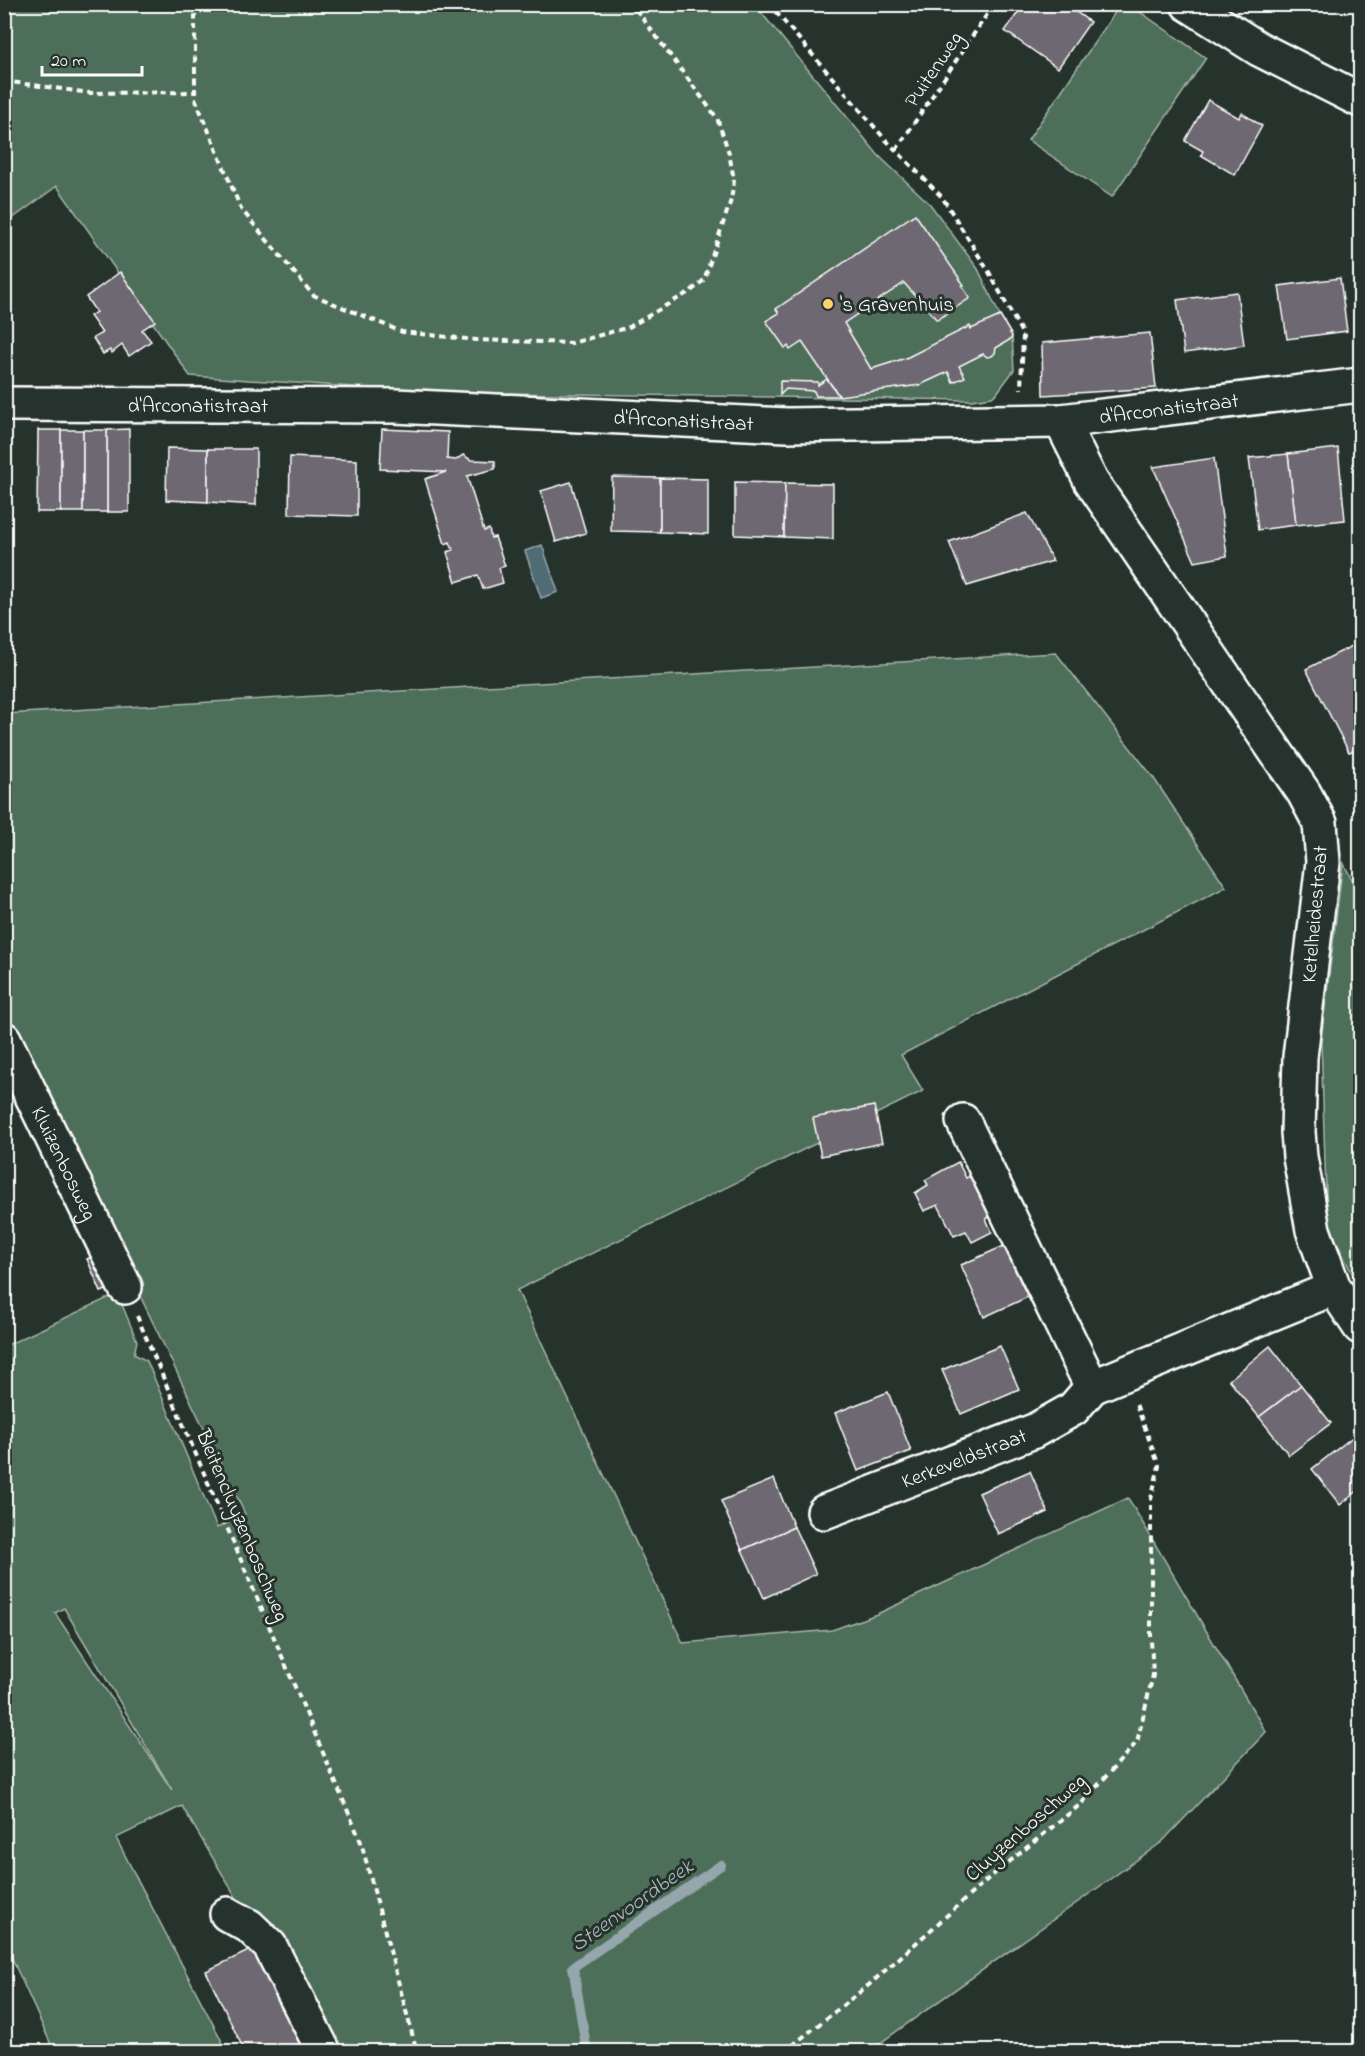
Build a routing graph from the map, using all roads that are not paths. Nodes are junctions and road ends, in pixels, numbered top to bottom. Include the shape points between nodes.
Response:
1 (1188, 4) edge
2 (1360, 100) edge
3 (1360, 385) edge
4 (4, 404) edge
5 (1061, 421) junction
6 (4, 1039) edge
7 (963, 1121) dead end
8 (125, 1287) road end
9 (1334, 1288) junction
10 (1360, 1327) edge
11 (1092, 1387) junction
12 (824, 1512) dead end
13 (227, 1914) dead end
14 (324, 2052) edge

1 - 2 street via 1258,49
3 - 5 street, d'Arconatistraat
4 - 5 street, d'Arconatistraat via 395,406 788,425
5 - 9 street, Ketelheidestraat via 1091,481 1304,793 1320,823 1323,862 1300,1057 1298,1132 1312,1230
6 - 8 street, Kluizenbosweg
7 - 11 street
9 - 10 street, Ketelheidestraat
9 - 11 street, Kerkeveldstraat
11 - 12 street, Kerkeveldstraat via 1073,1408 1034,1431
13 - 14 street via 249,1926 270,1946

